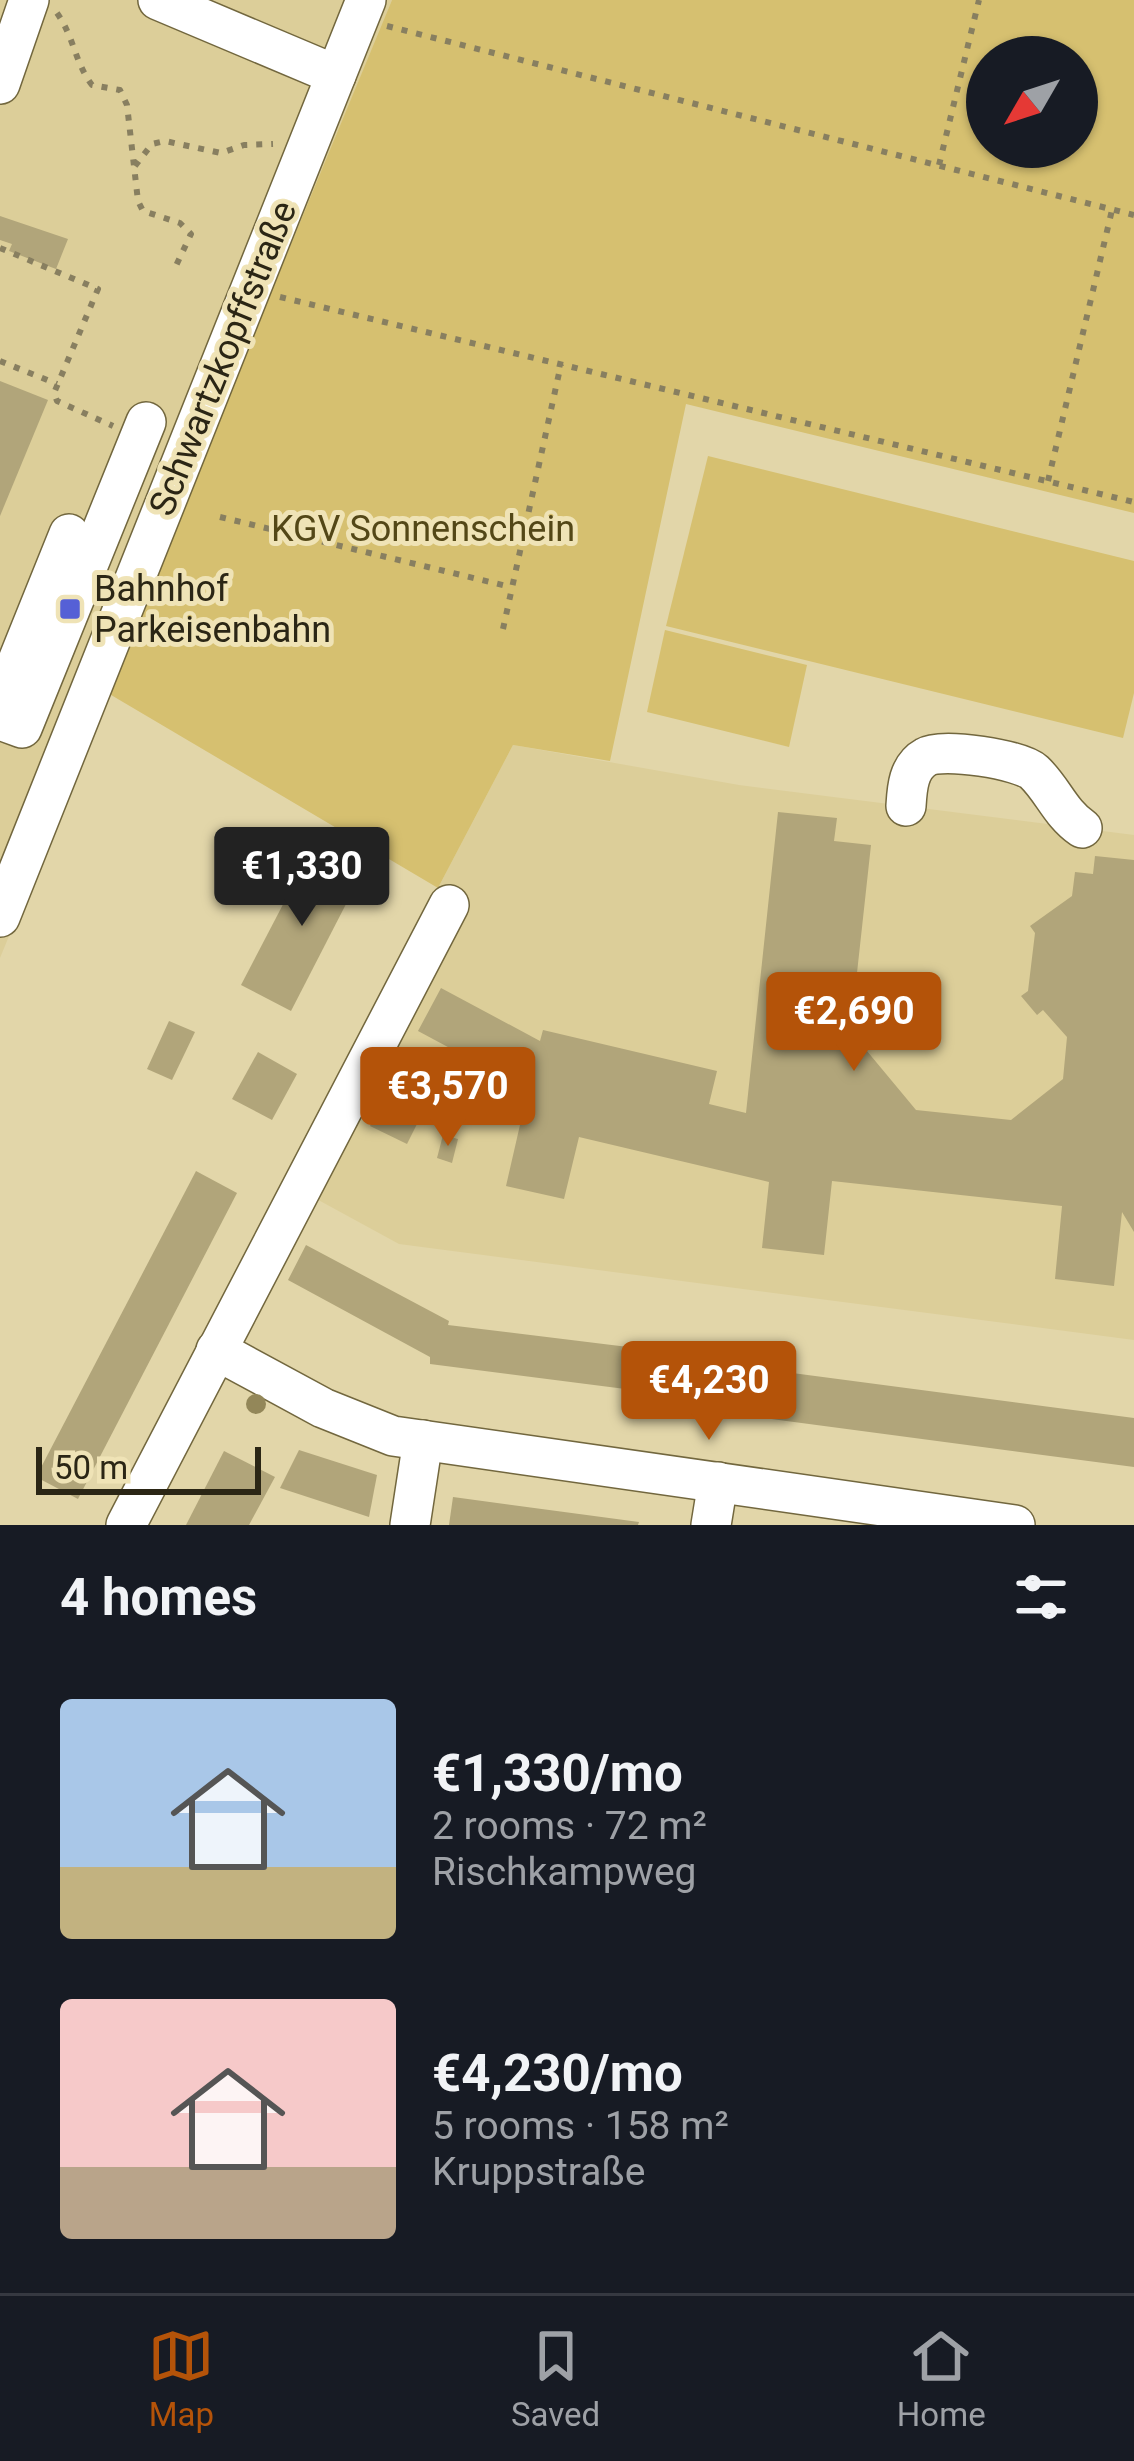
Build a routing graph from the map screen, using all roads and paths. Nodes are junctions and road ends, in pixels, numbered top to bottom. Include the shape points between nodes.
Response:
1 (158, 0) edge
2 (980, 0) edge
3 (26, 9) edge
4 (362, 9) edge
5 (336, 75) junction
6 (0, 84) edge
7 (302, 158) junction
8 (939, 165) junction
9 (135, 166) junction
10 (1112, 209) junction
11 (1134, 215) edge
12 (0, 248) edge
13 (173, 272) dead end
14 (250, 286) junction
15 (0, 361) edge
16 (561, 364) junction
17 (58, 384) junction
18 (130, 424) joint
19 (1048, 481) junction
20 (1134, 502) edge
21 (220, 517) dead end
22 (69, 534) dead end
23 (511, 586) junction
24 (502, 629) dead end
25 (0, 705) edge
26 (0, 720) edge
27 (906, 806) dead end
28 (1082, 829) dead end
29 (449, 905) dead end
30 (0, 917) edge
31 (216, 1350) junction
32 (423, 1440) junction
33 (718, 1482) junction
34 (126, 1525) edge
35 (410, 1525) edge
36 (712, 1525) edge
37 (1013, 1525) edge

1 - 5 street
2 - 8 path
3 - 6 street
3 - 9 path via 52,7 92,86 120,90
4 - 5 street, Schwartzkopffstraße
4 - 8 path
5 - 7 street, Schwartzkopffstraße
7 - 9 path via 271,143 221,153 165,141 152,144
7 - 14 street, Schwartzkopffstraße
8 - 10 path
9 - 13 path via 142,211 191,234
10 - 11 path
10 - 19 path
12 - 17 path via 98,289
14 - 16 path
14 - 30 street, Schwartzkopffstraße
15 - 17 path
16 - 19 path
16 - 23 path
17 - 18 path via 57,401
18 - 26 street via 22,728
19 - 20 path
21 - 23 path
22 - 25 street
23 - 24 path
27 - 28 street via 908,782 926,757 962,755 1034,772
29 - 31 street
31 - 32 street via 362,1425
31 - 34 street
32 - 33 street
32 - 35 street
33 - 36 street
33 - 37 street

